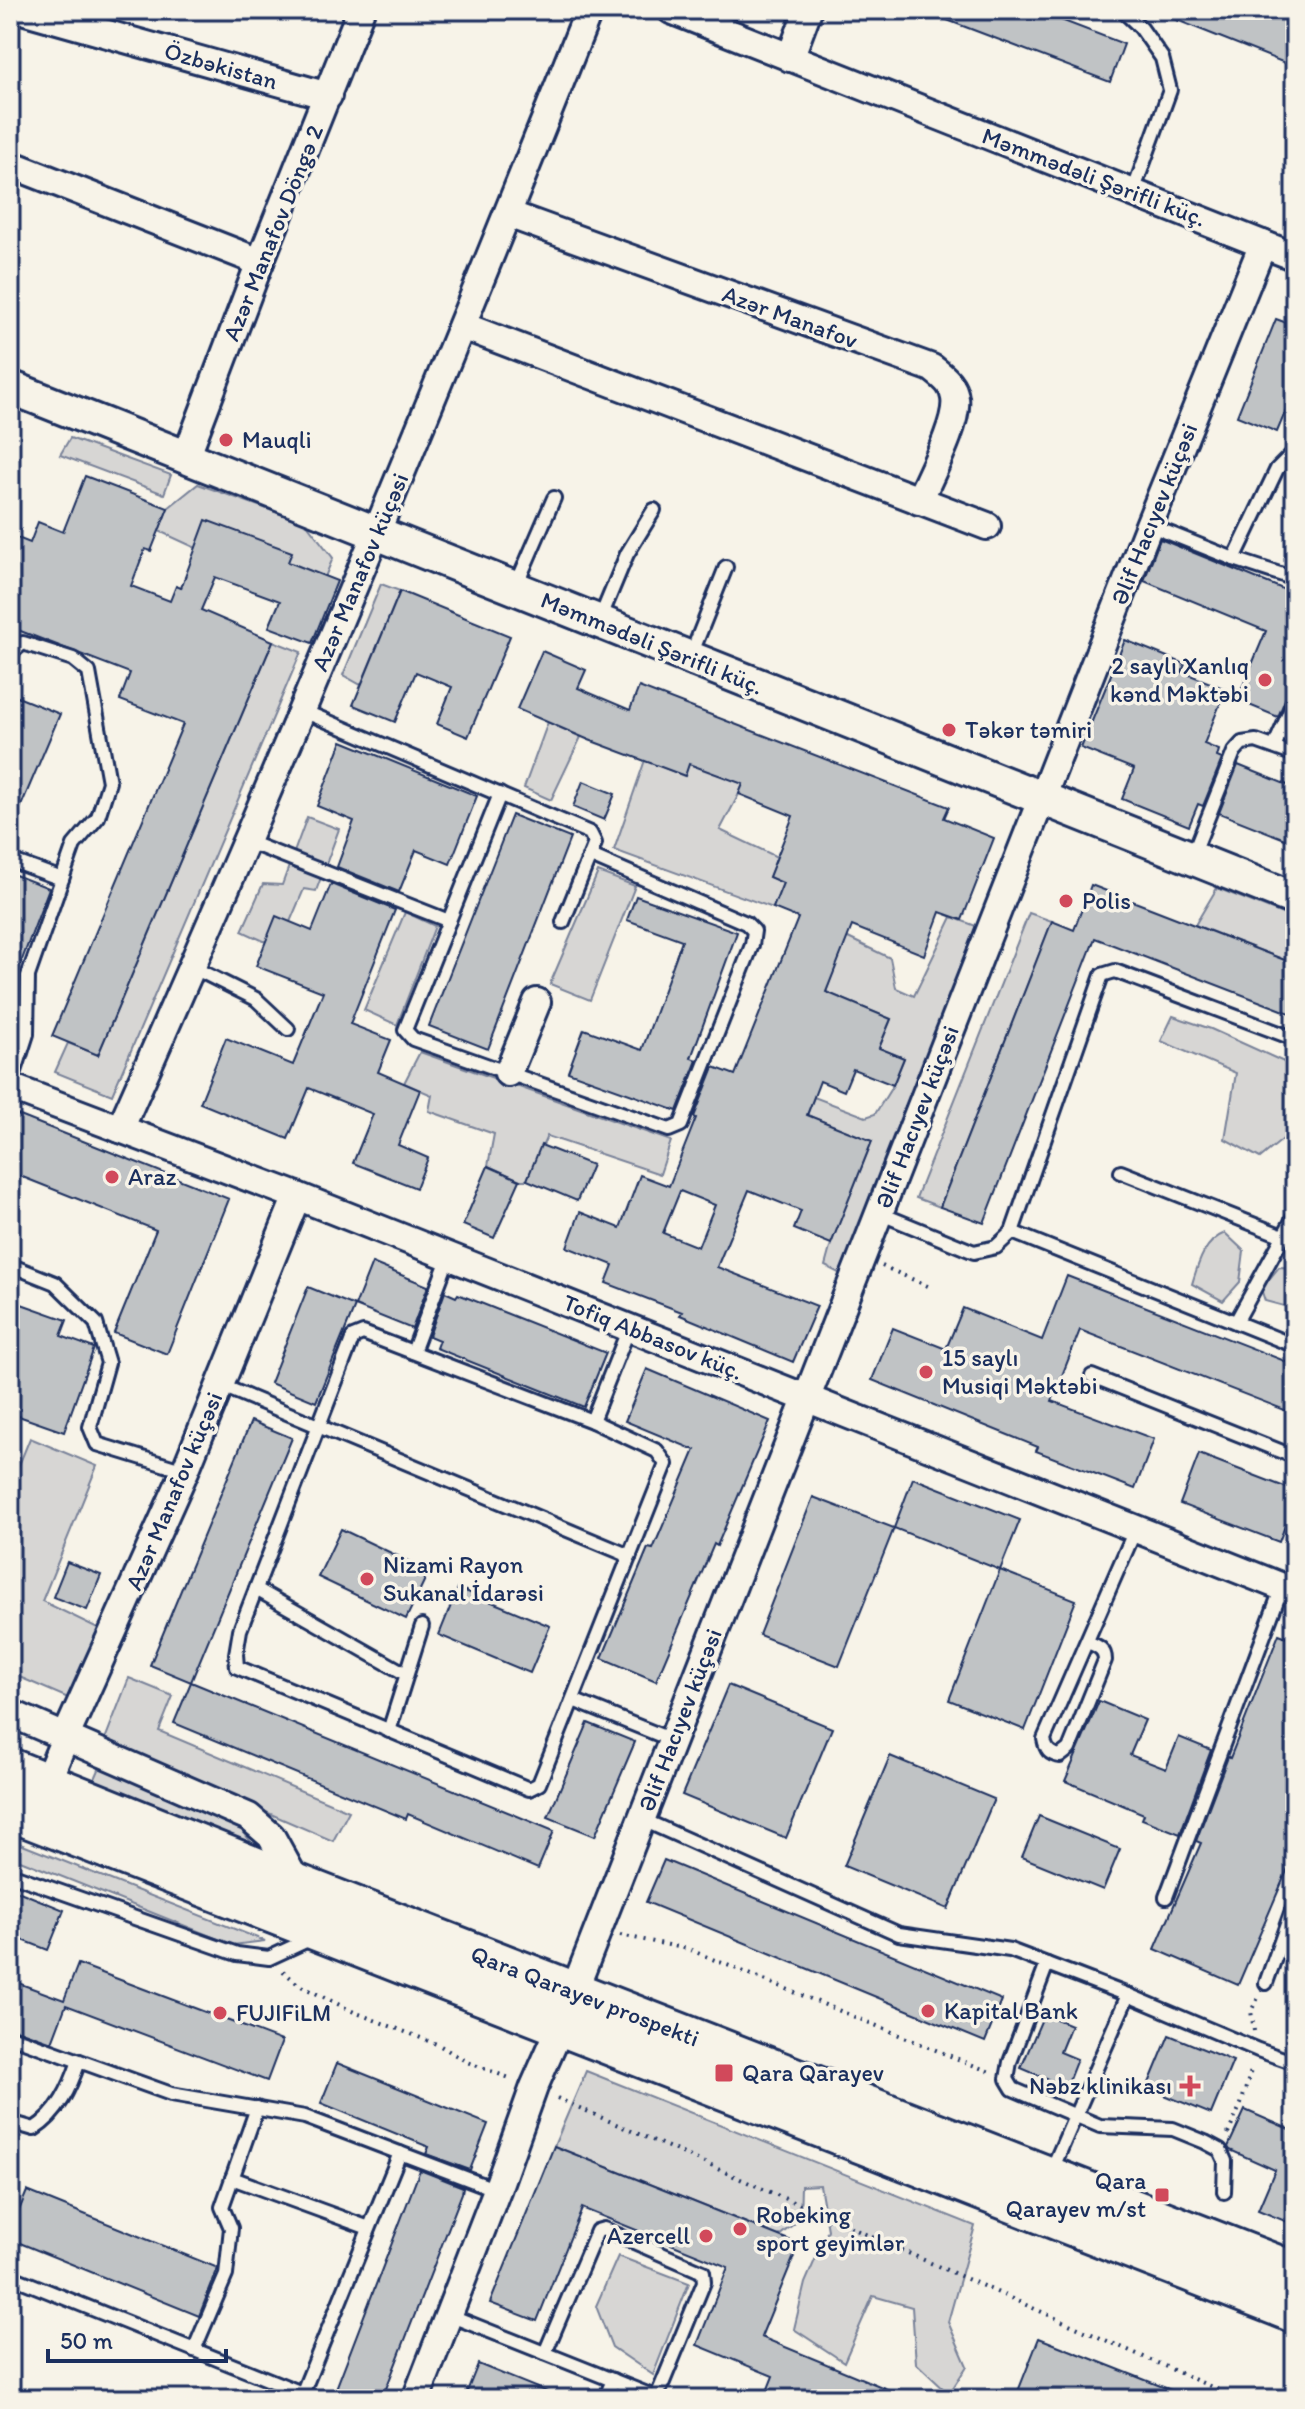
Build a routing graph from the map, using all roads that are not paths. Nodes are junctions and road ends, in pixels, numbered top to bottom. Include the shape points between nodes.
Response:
1 (22, 10) edge
2 (361, 10) edge
3 (589, 10) edge
4 (671, 10) edge
5 (808, 10) edge
6 (1122, 10) edge
7 (790, 58) junction
8 (328, 96) junction
9 (10, 164) edge
10 (1133, 192) junction
11 (508, 214) junction
12 (1263, 244) junction
13 (1295, 257) edge
14 (260, 262) junction
15 (463, 326) junction
16 (10, 387) edge
17 (1295, 451) edge
18 (186, 457) junction
19 (554, 498) dead end
20 (919, 501) junction
21 (654, 510) dead end
22 (1149, 525) junction
23 (987, 526) dead end
24 (378, 534) junction
25 (1234, 559) junction
26 (726, 567) dead end
27 (1295, 579) edge
28 (515, 588) junction
29 (599, 622) junction
30 (10, 654) edge
31 (690, 658) junction
32 (1295, 703) edge
33 (301, 710) junction
34 (1274, 747) junction
35 (1295, 755) edge
36 (500, 794) junction
37 (1041, 798) junction
38 (246, 841) junction
39 (591, 856) junction
40 (1192, 858) junction
41 (10, 860) edge
42 (62, 879) junction
43 (1295, 899) edge
44 (449, 921) junction
45 (563, 922) dead end
46 (192, 967) junction
47 (537, 1002) dead end
48 (288, 1029) dead end
49 (1295, 1039) edge
50 (508, 1073) junction
51 (10, 1087) edge
52 (120, 1129) junction
53 (1121, 1172) dead end
54 (297, 1196) junction
55 (879, 1213) junction
56 (1295, 1215) edge
57 (1012, 1232) junction
58 (1283, 1236) junction
59 (449, 1256) junction
60 (10, 1265) edge
61 (1236, 1322) junction
62 (629, 1328) junction
63 (1295, 1346) edge
64 (413, 1352) junction
65 (1092, 1376) dead end
66 (220, 1385) junction
67 (806, 1397) junction
68 (592, 1421) junction
69 (320, 1426) junction
70 (1295, 1457) edge
71 (185, 1471) junction
72 (1136, 1528) junction
73 (630, 1556) junction
74 (256, 1589) junction
75 (1289, 1590) edge
76 (422, 1626) dead end
77 (1087, 1642) junction
78 (406, 1674) junction
79 (573, 1700) junction
80 (10, 1713) edge
81 (389, 1731) junction
82 (66, 1736) junction
83 (672, 1740) junction
84 (24, 1795) edge
85 (641, 1819) junction
86 (10, 1874) edge
87 (298, 1885) junction
88 (1166, 1897) dead end
89 (1295, 1902) edge
90 (322, 1933) junction
91 (1047, 1964) junction
92 (1266, 1983) dead end
93 (1128, 1995) junction
94 (568, 2009) junction
95 (10, 2036) edge
96 (79, 2061) junction
97 (1295, 2063) edge
98 (257, 2108) junction
99 (1075, 2117) junction
100 (10, 2122) edge
101 (400, 2153) junction
102 (1048, 2177) junction
103 (232, 2178) junction
104 (497, 2190) junction
105 (1224, 2192) dead end
106 (369, 2228) junction
107 (1295, 2273) edge
108 (10, 2276) edge
109 (1295, 2312) edge
110 (449, 2315) junction
111 (194, 2350) junction
112 (545, 2353) junction
113 (613, 2380) junction
114 (301, 2396) edge
115 (416, 2399) edge
116 (605, 2399) edge
117 (657, 2399) edge

1 - 8 street, Özbəkistan
2 - 8 street, Azər Manafov Döngə 2
3 - 11 street, Azər Manafov küçəsi
4 - 7 street, Məmmədəli Şərifli küç.
5 - 7 street
6 - 10 lane via 1162,58 1170,90
7 - 10 street, Məmmədəli Şərifli küç.
8 - 14 street, Azər Manafov Döngə 2
9 - 14 street
10 - 12 street, Məmmədəli Şərifli küç.
11 - 15 street, Azər Manafov küçəsi
11 - 20 street, Azər Manafov via 932,368 949,381 955,398 953,419
12 - 13 street, Məmmədəli Şərifli küç.
12 - 22 street, Əlif Hacıyev küçəsi
14 - 18 street, Azər Manafov Döngə 2
15 - 20 street
15 - 24 street, Azər Manafov küçəsi
16 - 18 street, Məmmədəli Şərifli küç.
17 - 25 lane via 1277,469
18 - 24 street, Məmmədəli Şərifli küç.
19 - 28 lane
20 - 23 street
21 - 29 lane via 627,554
22 - 25 lane
22 - 37 street, Əlif Hacıyev küçəsi
24 - 28 street, Məmmədəli Şərifli küç.
24 - 33 street, Azər Manafov küçəsi
25 - 27 lane
26 - 31 lane
28 - 29 street, Məmmədəli Şərifli küç.
29 - 31 street, Məmmədəli Şərifli küç.
30 - 42 lane via 23,643 73,659 89,672 109,782 98,817 74,845
31 - 37 street, Məmmədəli Şərifli küç.
32 - 34 lane
33 - 36 lane
33 - 38 street, Azər Manafov küçəsi
34 - 35 lane
34 - 40 lane via 1256,741 1242,743 1234,752
36 - 39 lane via 590,833 595,843
36 - 44 lane
37 - 40 street, Məmmədəli Şərifli küç.
37 - 55 street, Əlif Hacıyev küçəsi
38 - 44 lane
38 - 46 street, Azər Manafov küçəsi
39 - 45 lane
39 - 50 lane via 746,923 754,931 752,945 681,1125 669,1130
40 - 43 street, Məmmədəli Şərifli küç.
41 - 42 lane
42 - 51 lane via 28,976 27,1034
44 - 50 lane via 405,1030 413,1039
46 - 48 lane via 256,999
46 - 52 street, Azər Manafov küçəsi
47 - 50 street
49 - 57 lane via 1115,971 1102,975
51 - 52 street, Tofiq Abbasov küç.
52 - 54 street, Tofiq Abbasov küç.
53 - 58 lane
54 - 59 street, Tofiq Abbasov küç.
54 - 66 street, Azər Manafov küçəsi
55 - 57 lane via 974,1252 996,1247
55 - 67 street, Əlif Hacıyev küçəsi
56 - 58 lane
57 - 61 lane
58 - 61 lane
59 - 62 street, Tofiq Abbasov küç.
59 - 64 lane
60 - 71 lane via 55,1283 96,1323 108,1363 90,1427 97,1444
61 - 63 lane
62 - 67 street, Tofiq Abbasov küç.
62 - 68 lane
64 - 68 lane
64 - 69 lane via 363,1333 353,1337
65 - 70 lane
66 - 69 lane
66 - 71 street, Azər Manafov küçəsi
67 - 72 street, Tofiq Abbasov küç.
67 - 83 street, Əlif Hacıyev küçəsi
68 - 73 lane via 657,1451 666,1464
69 - 73 lane
69 - 74 lane
71 - 82 street, Azər Manafov küçəsi
72 - 75 street, Tofiq Abbasov küç.
72 - 77 lane
73 - 79 lane
74 - 78 lane
74 - 81 lane via 240,1630 237,1667
75 - 88 lane
76 - 78 lane
77 - 77 lane via 1044,1739 1051,1754 1060,1756 1069,1749 1105,1660 1101,1648
78 - 81 lane
79 - 81 lane via 539,1784 529,1789
79 - 83 lane
80 - 82 street
82 - 84 street, Azər Manafov küçəsi
82 - 87 street via 249,1817 271,1836
83 - 85 street, Əlif Hacıyev küçəsi
84 - 87 main road, Qara Qarayev prospekti
84 - 90 main road, Qara Qarayev prospekti
85 - 91 lane via 899,1934 1010,1950
85 - 94 street, Əlif Hacıyev küçəsi
86 - 90 lane via 237,1954 269,1958
87 - 94 main road, Qara Qarayev prospekti
89 - 92 lane
90 - 94 main road, Qara Qarayev prospekti
91 - 93 lane
91 - 99 lane via 1007,2079 1013,2089
93 - 97 lane
93 - 99 lane
94 - 102 main road, Qara Qarayev prospekti
94 - 104 street, Əlif Hacıyev küçəsi
94 - 109 main road, Qara Qarayev prospekti
95 - 96 lane
96 - 98 lane via 171,2094
96 - 100 lane via 48,2120 34,2129
98 - 101 lane via 305,2117
98 - 103 lane
99 - 102 lane
99 - 105 lane via 1100,2126 1173,2129 1205,2142 1220,2150 1225,2161
101 - 104 lane
101 - 106 lane
102 - 107 main road, Qara Qarayev prospekti
103 - 106 lane
103 - 111 lane via 222,2207 231,2228 226,2275
104 - 110 street, Əlif Hacıyev küçəsi
106 - 114 lane
108 - 111 lane
110 - 112 lane
110 - 115 street, Əlif Hacıyev küçəsi
111 - 114 lane
112 - 113 lane
112 - 117 lane via 597,2231 604,2229 703,2272 704,2282
113 - 116 lane
113 - 117 lane

